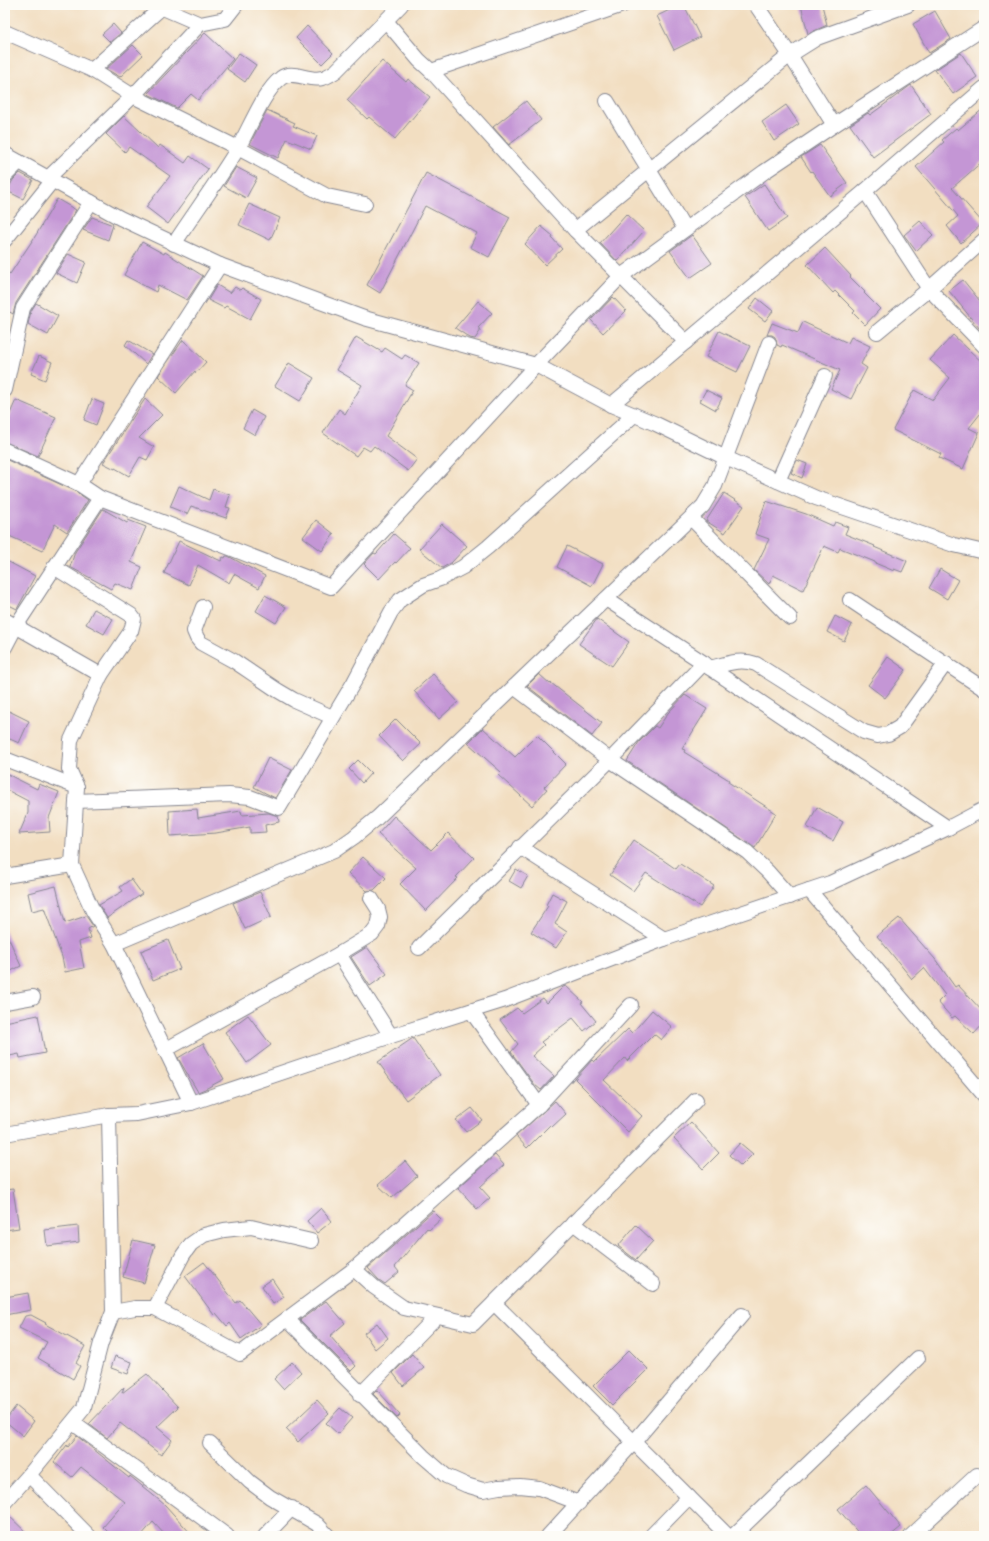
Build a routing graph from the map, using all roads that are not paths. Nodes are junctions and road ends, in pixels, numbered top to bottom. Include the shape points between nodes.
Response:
1 (236, 5) edge
2 (401, 5) edge
3 (623, 5) edge
4 (756, 5) edge
5 (908, 5) edge
6 (158, 7) edge
7 (386, 21) junction
8 (200, 24) junction
9 (984, 28) edge
10 (5, 32) edge
11 (790, 55) junction
12 (92, 70) junction
13 (431, 71) junction
14 (984, 88) edge
15 (133, 96) junction
16 (607, 102) dead end
17 (834, 125) junction
18 (238, 148) junction
19 (5, 154) edge
20 (20, 162) junction
21 (648, 170) junction
22 (5, 176) edge
23 (51, 179) junction
24 (865, 191) junction
25 (91, 202) junction
26 (365, 204) dead end
27 (685, 229) junction
28 (575, 230) junction
29 (5, 240) edge
30 (984, 240) edge
31 (174, 244) junction
32 (220, 265) junction
33 (621, 276) junction
34 (929, 289) junction
35 (877, 332) dead end
36 (686, 342) junction
37 (769, 343) dead end
38 (984, 346) edge
39 (536, 365) junction
40 (7, 374) edge
41 (825, 376) dead end
42 (5, 390) edge
43 (611, 405) junction
44 (634, 415) junction
45 (5, 450) edge
46 (726, 458) junction
47 (778, 481) junction
48 (79, 484) junction
49 (100, 498) junction
50 (691, 518) junction
51 (984, 552) edge
52 (54, 567) junction
53 (606, 599) junction
54 (850, 600) dead end
55 (203, 607) dead end
56 (790, 618) dead end
57 (10, 623) edge
58 (5, 647) edge
59 (946, 664) junction
60 (707, 666) junction
61 (101, 675) junction
62 (514, 687) junction
63 (984, 689) edge
64 (332, 717) junction
65 (5, 760) edge
66 (610, 760) junction
67 (77, 786) junction
68 (76, 801) junction
69 (984, 809) edge
70 (948, 828) junction
71 (520, 848) junction
72 (72, 865) junction
73 (5, 876) edge
74 (809, 890) junction
75 (790, 896) junction
76 (371, 898) dead end
77 (664, 939) junction
78 (114, 944) junction
79 (418, 948) dead end
80 (338, 954) junction
81 (33, 997) dead end
82 (5, 1002) edge
83 (631, 1005) dead end
84 (471, 1011) junction
85 (391, 1036) junction
86 (165, 1050) junction
87 (984, 1095) edge
88 (696, 1100) dead end
89 (191, 1103) junction
90 (539, 1105) junction
91 (109, 1115) junction
92 (5, 1134) edge
93 (572, 1223) junction
94 (311, 1241) dead end
95 (354, 1269) junction
96 (653, 1284) dead end
97 (494, 1303) junction
98 (155, 1308) junction
99 (113, 1312) junction
100 (742, 1315) dead end
101 (437, 1316) junction
102 (287, 1319) junction
103 (918, 1358) dead end
104 (360, 1395) junction
105 (73, 1423) junction
106 (634, 1442) junction
107 (210, 1443) dead end
108 (29, 1475) junction
109 (977, 1475) dead end
110 (689, 1497) junction
111 (5, 1502) edge
112 (579, 1502) junction
113 (292, 1508) junction
114 (89, 1536) edge
115 (227, 1536) edge
116 (266, 1536) edge
117 (328, 1536) edge
118 (548, 1536) edge
119 (651, 1536) edge
120 (728, 1536) edge
121 (733, 1536) edge
122 (911, 1536) edge

1 - 8 street via 225,18
2 - 7 street
3 - 13 street
4 - 11 street
5 - 11 street via 817,38
6 - 8 street
6 - 12 street
7 - 13 street
7 - 18 street via 336,72 322,78 282,77 268,91
8 - 15 street
9 - 17 street
10 - 12 street
11 - 17 street
11 - 21 street
12 - 15 street
13 - 28 street
14 - 24 street
15 - 18 street
15 - 23 street
16 - 21 street
17 - 27 street
18 - 26 street via 327,196
18 - 31 street
19 - 20 street
20 - 22 street
20 - 23 street
21 - 27 street
21 - 28 street
23 - 25 street
23 - 29 street
24 - 34 street
24 - 36 street
25 - 31 street
25 - 40 street via 23,308
27 - 33 street
28 - 33 street
30 - 34 street
31 - 32 street
32 - 39 street via 364,318
32 - 48 street
33 - 36 street
33 - 39 street
34 - 35 street
34 - 38 street
36 - 43 street
37 - 46 street
39 - 43 street
39 - 49 street via 331,587
40 - 42 street
41 - 47 street
43 - 44 street
44 - 46 street
44 - 64 street via 463,567 423,585 400,600
45 - 48 street
46 - 47 street
46 - 50 street via 715,486 703,506
47 - 51 street via 816,498 954,545
48 - 49 street
49 - 52 street
50 - 53 street
50 - 56 street
52 - 57 street
52 - 61 street via 134,620 131,631
53 - 60 street
53 - 62 street
54 - 59 street
55 - 64 street via 194,631 201,643 294,700
57 - 58 street
57 - 61 street
59 - 60 street via 900,727 878,736 864,732 756,664 737,661
59 - 63 street
60 - 66 street
60 - 70 street
61 - 67 street via 71,740 69,769
62 - 66 street
62 - 78 street via 377,818 334,851
64 - 68 street via 279,808 250,798 229,795
65 - 67 street
66 - 71 street
66 - 75 street via 747,852
67 - 68 street
68 - 72 street
69 - 70 street
70 - 74 street
71 - 77 street
71 - 79 street
72 - 73 street
72 - 78 street via 93,911
74 - 75 street
74 - 87 street
75 - 77 street
76 - 80 street via 380,917 378,926 372,934
77 - 84 street
78 - 86 street
80 - 85 street
80 - 86 street
81 - 82 street
83 - 90 street
84 - 85 street
84 - 90 street
85 - 89 street
86 - 89 street
88 - 93 street
89 - 91 street via 137,1114
90 - 95 street
91 - 92 street
91 - 99 street
93 - 96 street
93 - 97 street
94 - 98 street via 251,1227 204,1235 191,1244 182,1255
95 - 101 street via 404,1308
95 - 102 street
97 - 101 street via 473,1324
97 - 106 street
98 - 99 street
98 - 102 street via 240,1354
99 - 105 street via 101,1342 84,1408
100 - 106 street
101 - 104 street
102 - 104 street
103 - 121 street
104 - 112 street via 446,1476 483,1490 520,1486 539,1488
105 - 108 street
105 - 115 street
106 - 110 street
106 - 112 street
107 - 113 street via 250,1482 270,1497
108 - 111 street
108 - 114 street
109 - 122 street
110 - 119 street
110 - 120 street
112 - 118 street
113 - 116 street
113 - 117 street via 317,1524

